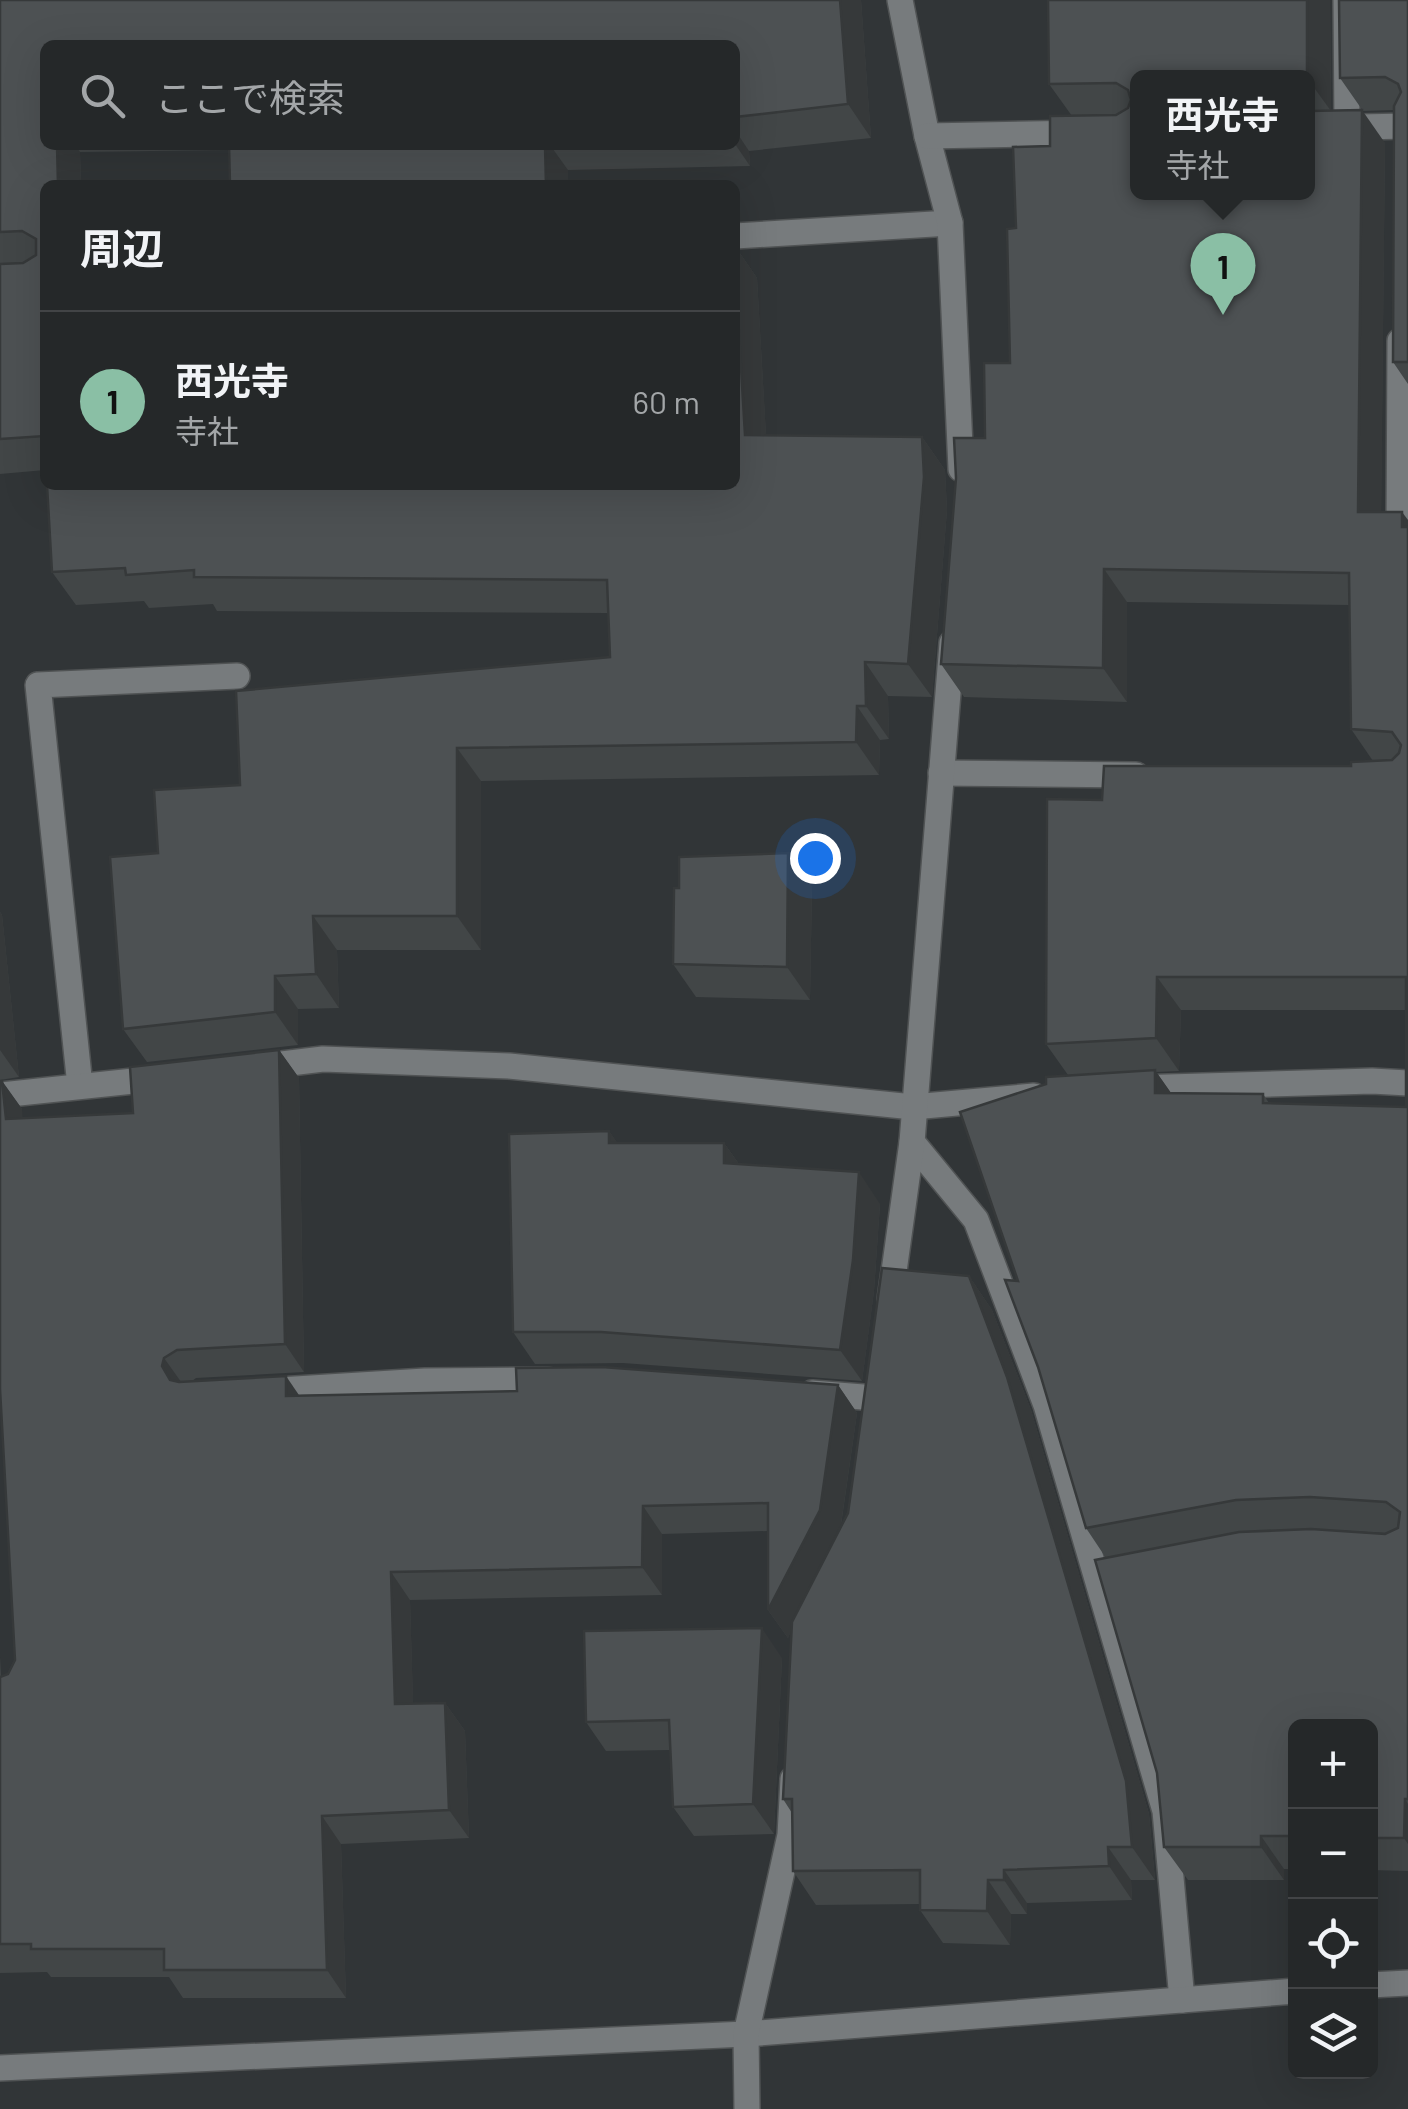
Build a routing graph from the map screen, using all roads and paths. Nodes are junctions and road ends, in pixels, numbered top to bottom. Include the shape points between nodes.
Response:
1 (900, 0) edge
2 (1346, 0) edge
3 (1347, 127) junction
4 (1315, 128) edge
5 (1130, 132) edge
6 (1403, 132) edge
7 (927, 136) junction
8 (950, 222) junction
9 (740, 236) edge
10 (1400, 318) edge
11 (962, 491) edge
12 (1408, 530) edge
13 (954, 623) edge
14 (236, 676) dead end
15 (941, 773) junction
16 (1155, 776) edge
17 (224, 1070) edge
18 (185, 1075) edge
19 (1408, 1083) edge
20 (80, 1086) junction
21 (1102, 1090) edge
22 (1064, 1094) edge
23 (0, 1095) edge
24 (914, 1107) junction
25 (912, 1142) junction
26 (887, 1319) edge
27 (563, 1380) edge
28 (778, 1391) edge
29 (236, 1392) edge
30 (876, 1398) edge
31 (794, 1762) edge
32 (1408, 1982) edge
33 (1378, 1985) edge
34 (1288, 1992) edge
35 (1182, 2000) junction
36 (746, 2034) junction
37 (0, 2068) edge
38 (747, 2109) edge

1 - 7 street
2 - 3 street
3 - 4 street
3 - 6 street
5 - 7 street
7 - 8 street
8 - 9 street
8 - 11 street
10 - 12 street via 1400,529
13 - 15 street
14 - 20 street via 38,685
15 - 16 street
15 - 24 street
17 - 24 street via 323,1059 510,1066
18 - 20 street
19 - 21 street
20 - 23 street
22 - 24 street
24 - 25 street
25 - 26 street
25 - 35 street via 976,1220 1108,1578 1165,1811
27 - 29 street
28 - 30 street
31 - 36 street via 790,1835
32 - 33 street
34 - 35 street
35 - 36 street
36 - 37 street
36 - 38 street

